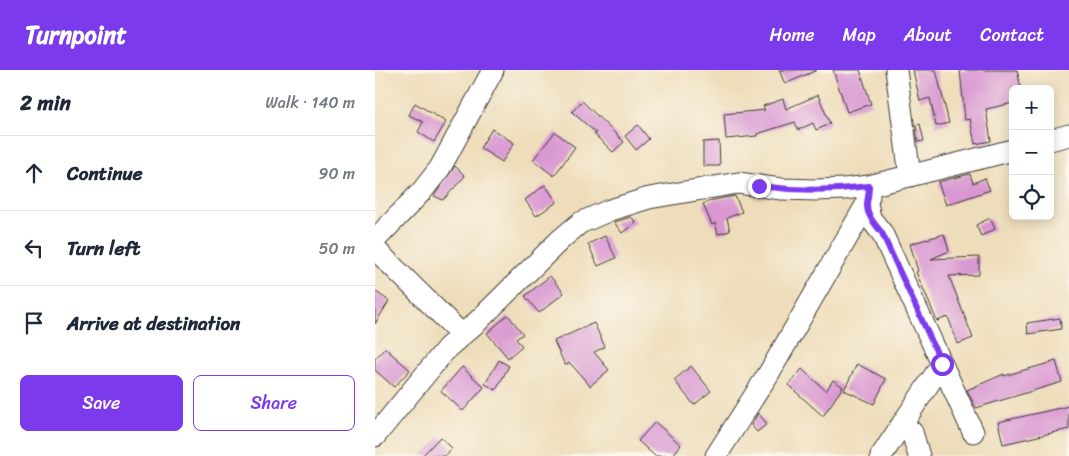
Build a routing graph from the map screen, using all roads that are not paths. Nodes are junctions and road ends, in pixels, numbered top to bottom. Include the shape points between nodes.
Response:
1 (493, 70) edge
2 (895, 70) edge
3 (1069, 135) edge
4 (1054, 139) edge
5 (1009, 151) edge
6 (910, 176) junction
7 (868, 194) junction
8 (375, 240) edge
9 (375, 249) edge
10 (462, 335) junction
11 (942, 364) junction
12 (900, 427) junction
13 (973, 432) dead end
14 (375, 436) edge
15 (716, 456) edge
16 (881, 456) edge
17 (919, 456) edge

1 - 8 street via 440,168
2 - 6 street
3 - 4 street
5 - 6 street
6 - 7 street
7 - 10 street via 844,189 781,189 738,183 649,198 610,210 581,223 561,239
7 - 11 street via 870,218 882,233
7 - 15 street via 769,373
9 - 10 street
10 - 14 street via 447,348
11 - 12 street
11 - 13 street
12 - 16 street
12 - 17 street via 912,432

